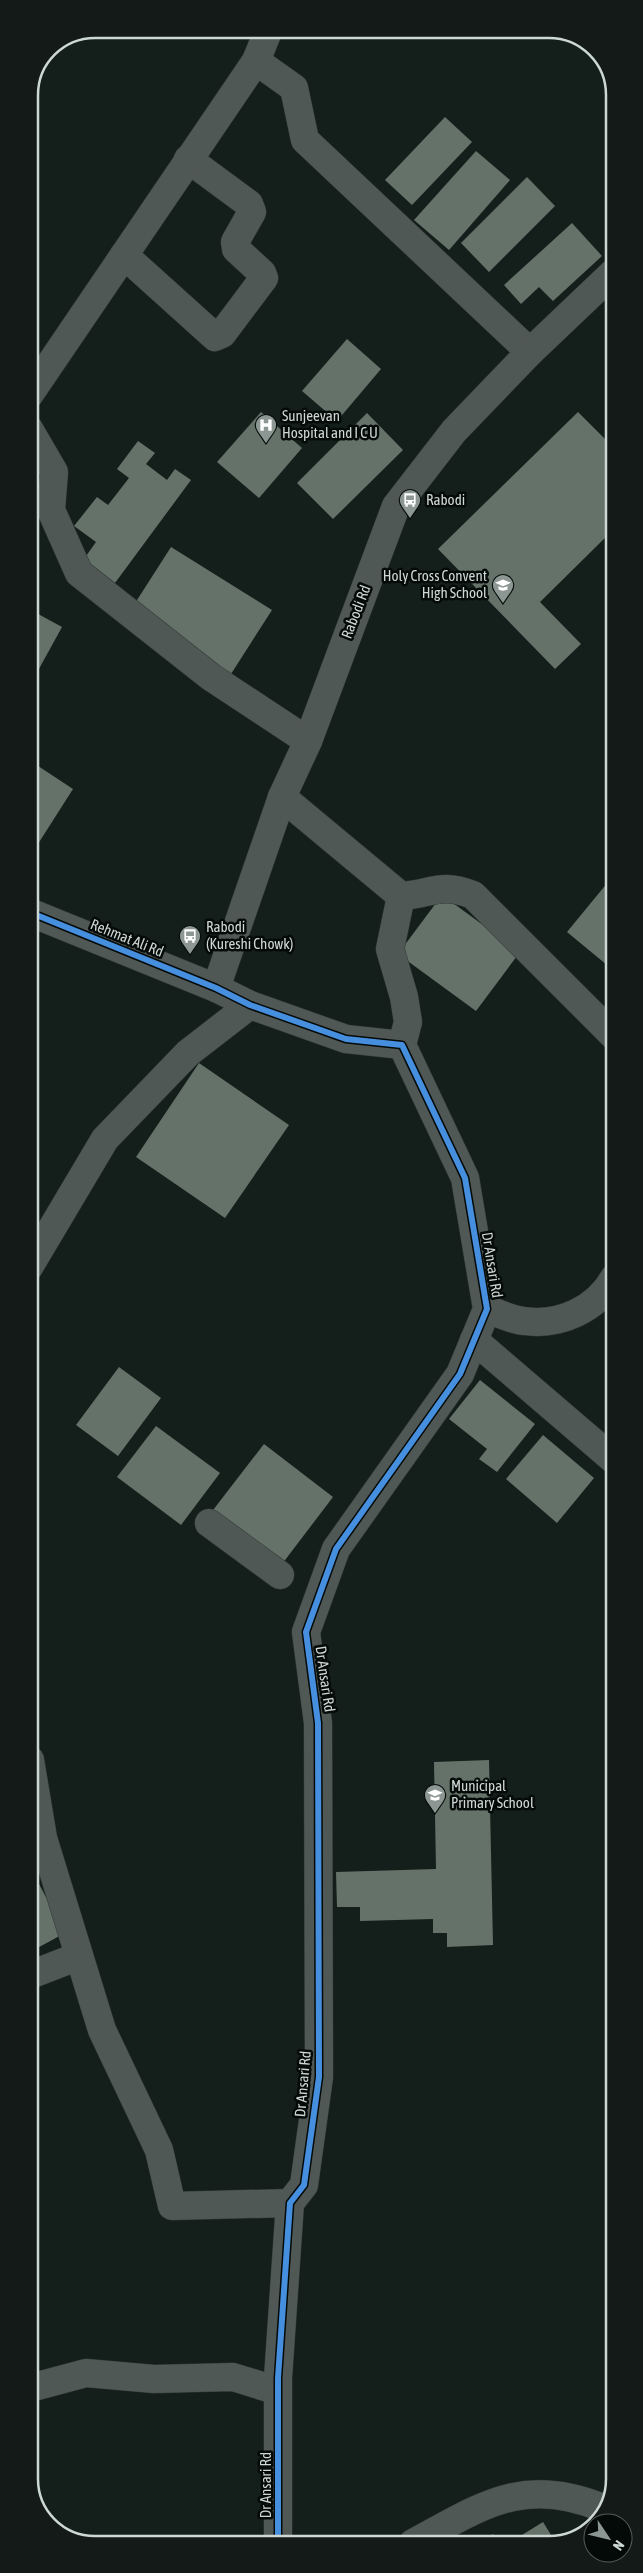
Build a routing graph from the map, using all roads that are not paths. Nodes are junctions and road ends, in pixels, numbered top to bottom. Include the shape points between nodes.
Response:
1 (266, 37) edge
2 (256, 60) junction
3 (188, 159) junction
4 (124, 255) junction
5 (606, 280) edge
6 (530, 352) junction
7 (38, 382) edge
8 (38, 445) edge
9 (308, 741) junction
10 (282, 797) junction
11 (401, 896) junction
12 (38, 916) edge
13 (216, 988) junction
14 (250, 1005) junction
15 (606, 1028) edge
16 (402, 1045) junction
17 (38, 1252) edge
18 (606, 1288) edge
19 (486, 1309) junction
20 (474, 1340) junction
21 (606, 1453) edge
22 (210, 1523) dead end
23 (280, 1575) dead end
24 (38, 1808) edge
25 (79, 1956) junction
26 (38, 1972) edge
27 (290, 2203) junction
28 (38, 2386) edge
29 (278, 2391) junction
30 (598, 2506) edge
31 (278, 2535) edge
32 (426, 2536) edge

1 - 2 street
2 - 3 street
2 - 6 street via 294,88 305,140
3 - 4 street
3 - 4 street via 249,204 252,212 235,242 236,249 264,278 222,334 215,336
4 - 7 street
5 - 6 street, Rabodi Rd
6 - 9 street, Rabodi Rd via 454,431 396,506
8 - 9 street via 54,472 51,510 79,573 211,677
9 - 10 street, Rabodi Rd
10 - 11 street
10 - 13 street, Rabodi Rd
11 - 15 street via 422,895 439,888 456,889 473,896
11 - 16 street via 390,949 408,1022
12 - 13 street, Rehmat Ali Rd
13 - 14 street
14 - 16 street via 346,1039
14 - 17 street via 188,1053 105,1139
16 - 19 street, Dr Ansari Rd via 465,1178
18 - 19 street via 580,1312 546,1322 522,1321
19 - 20 street, Dr Ansari Rd
20 - 21 street
20 - 27 street, Dr Ansari Rd via 460,1374 336,1549 306,1632 318,1723 319,2077 304,2185
22 - 23 street
24 - 25 street via 43,1838
25 - 26 street
25 - 27 street via 102,2030 158,2150 172,2206
27 - 29 street, Dr Ansari Rd
28 - 29 street via 86,2373 154,2380 233,2377
29 - 31 street, Dr Ansari Rd
30 - 32 street via 583,2499 524,2494 488,2503

